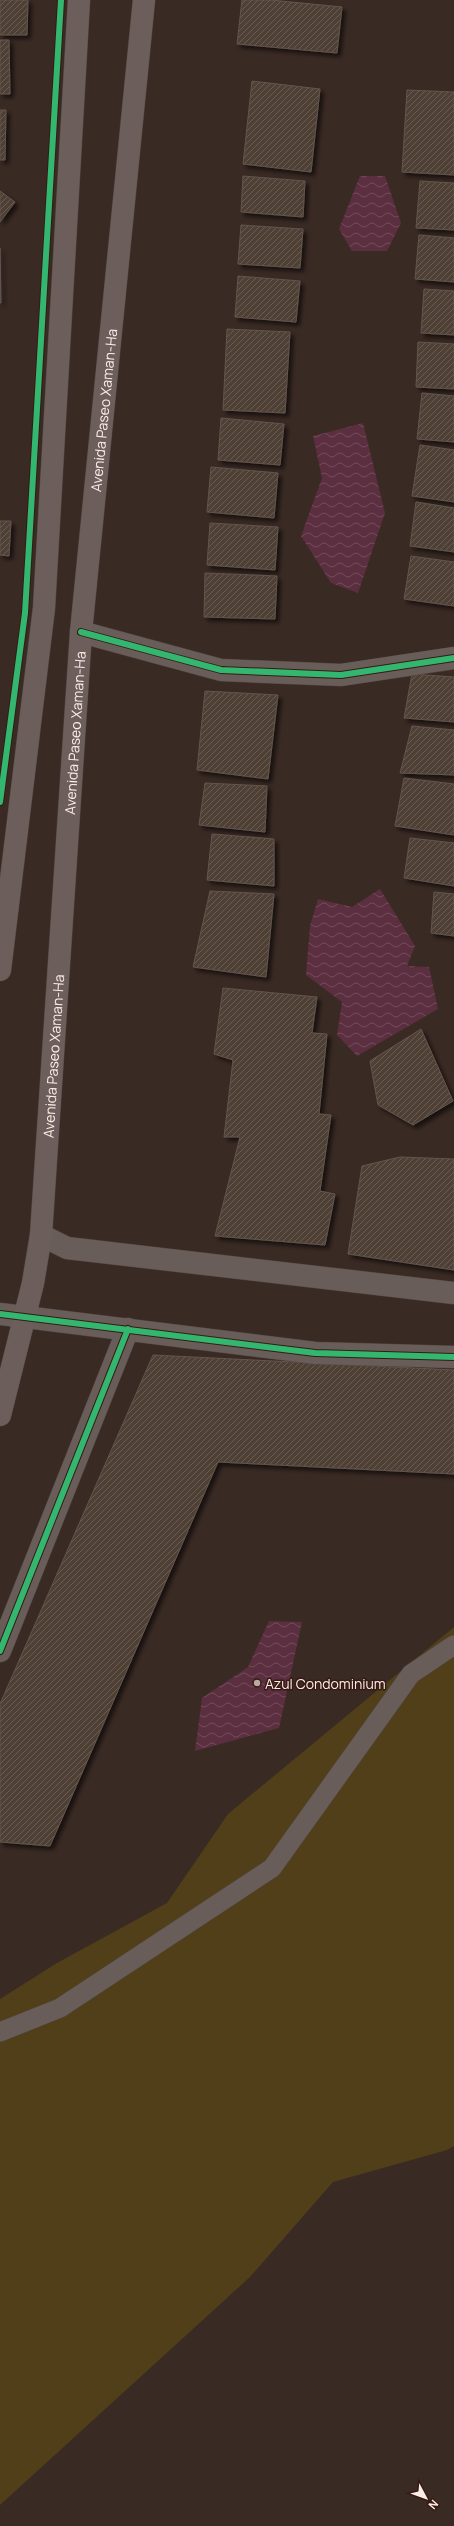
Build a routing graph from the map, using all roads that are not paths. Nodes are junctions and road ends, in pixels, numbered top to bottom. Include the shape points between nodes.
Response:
1 (79, 0) edge
2 (144, 0) edge
3 (81, 632) junction
4 (454, 658) edge
5 (0, 970) edge
6 (41, 1234) junction
7 (454, 1293) edge
8 (0, 1314) edge
9 (24, 1316) junction
10 (128, 1329) junction
11 (454, 1357) edge
12 (0, 1414) edge
13 (454, 1645) edge
14 (0, 1651) edge
15 (0, 2032) edge

1 - 5 main road via 44,608
2 - 3 main road, Avenida Paseo Xaman-Ha
3 - 4 street via 221,670 341,675
3 - 6 main road, Avenida Paseo Xaman-Ha
6 - 7 street via 67,1248
6 - 9 main road, Avenida Paseo Xaman-Ha via 33,1283
8 - 9 street
9 - 10 street
9 - 12 main road, Avenida Paseo Xaman-Ha
10 - 11 street via 315,1353
10 - 14 street
13 - 15 lane via 411,1674 272,1868 60,2008

